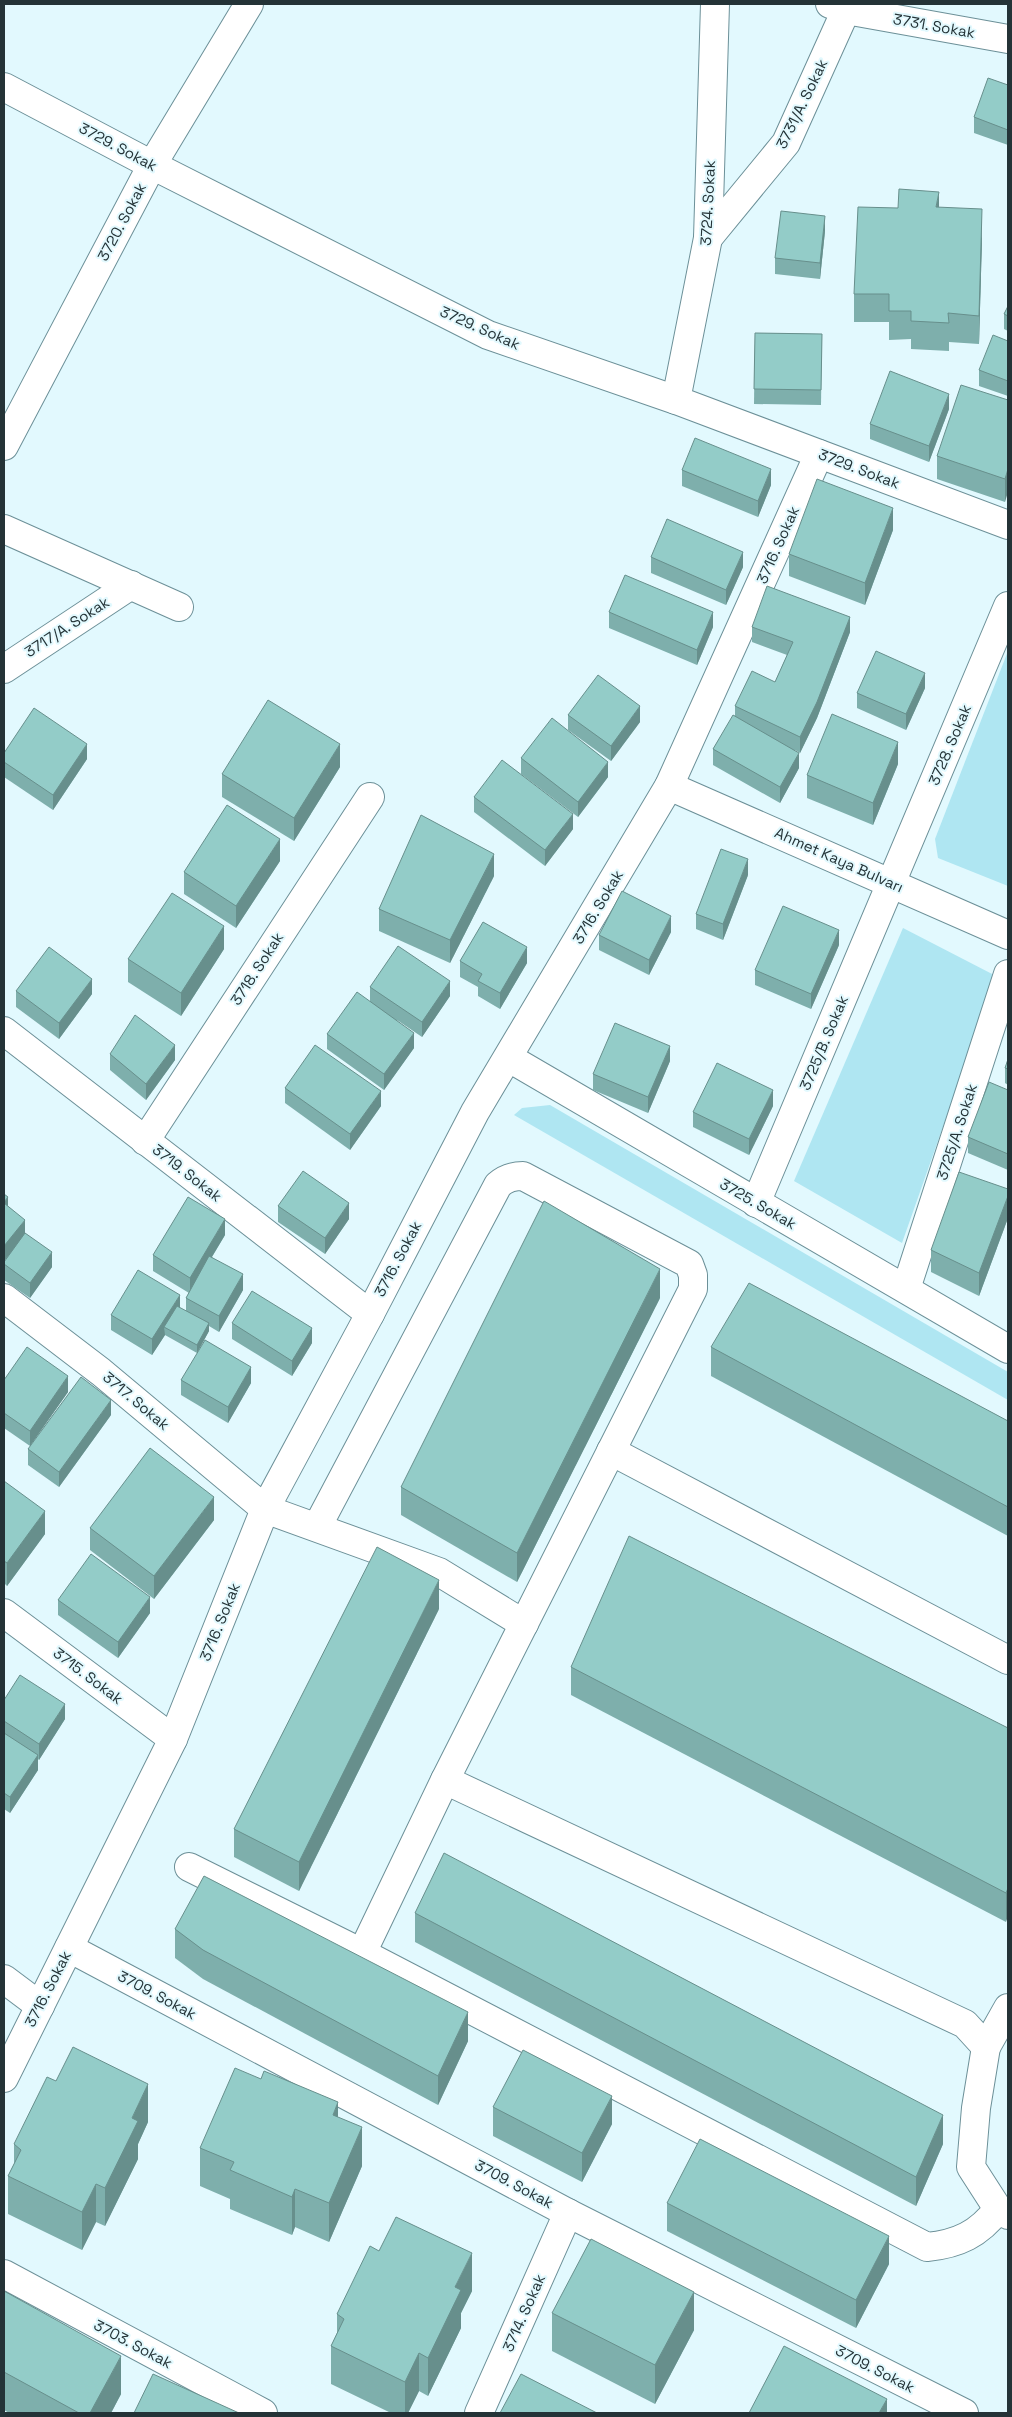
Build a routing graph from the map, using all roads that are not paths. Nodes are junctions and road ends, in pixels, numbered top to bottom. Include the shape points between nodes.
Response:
1 (249, 4) edge
2 (715, 4) edge
3 (838, 7) edge
4 (1008, 39) edge
5 (4, 87) edge
6 (152, 165) junction
7 (708, 238) junction
8 (676, 400) junction
9 (4, 446) edge
10 (819, 454) junction
11 (1008, 526) edge
12 (4, 529) edge
13 (131, 585) junction
14 (1008, 606) edge
15 (179, 607) dead end
16 (4, 669) edge
17 (669, 786) junction
18 (370, 797) dead end
19 (892, 883) junction
20 (1008, 935) edge
21 (1008, 974) edge
22 (4, 1031) edge
23 (509, 1058) junction
24 (145, 1140) junction
25 (756, 1203) junction
26 (906, 1290) junction
27 (4, 1298) edge
28 (370, 1314) junction
29 (1008, 1349) edge
30 (611, 1452) junction
31 (265, 1509) junction
32 (318, 1528) junction
33 (4, 1613) edge
34 (524, 1624) junction
35 (1008, 1660) edge
36 (173, 1739) junction
37 (445, 1780) junction
38 (189, 1867) dead end
39 (69, 1948) junction
40 (362, 1953) junction
41 (4, 1980) edge
42 (40, 2006) junction
43 (1008, 2008) edge
44 (986, 2046) junction
45 (4, 2078) edge
46 (1003, 2212) edge
47 (568, 2213) junction
48 (4, 2274) edge
49 (263, 2413) edge
50 (480, 2413) edge
51 (964, 2413) edge

1 - 6 street, 3720. Sokak
2 - 7 street, 3724. Sokak
3 - 4 street, 3731. Sokak
3 - 7 street, 3731/A. Sokak via 786,143
5 - 6 street, 3729. Sokak
6 - 8 street, 3729. Sokak via 488,335
6 - 9 street, 3720. Sokak
7 - 8 street, 3724. Sokak
8 - 10 street, 3729. Sokak
10 - 11 street, 3729. Sokak
10 - 17 street, 3716. Sokak
12 - 13 street
13 - 15 street
13 - 16 street, 3717/A. Sokak
14 - 19 street, 3728. Sokak
17 - 19 street, Ahmet Kaya Bulvarı
17 - 23 street, 3716. Sokak
18 - 24 street, 3718. Sokak
19 - 20 street, Ahmet Kaya Bulvarı
19 - 25 street, 3725/B. Sokak
21 - 26 street, 3725/A. Sokak
22 - 24 street, 3719. Sokak
23 - 25 street, 3725. Sokak
23 - 28 street, 3716. Sokak via 475,1112
24 - 28 street, 3719. Sokak
25 - 26 street, 3725. Sokak
26 - 29 street, 3725. Sokak
27 - 31 street, 3717. Sokak via 101,1372
28 - 31 street, 3716. Sokak
30 - 32 street via 693,1290 692,1269 689,1264 523,1176 510,1177 498,1185
30 - 34 street
30 - 35 street
31 - 32 street
31 - 36 street, 3716. Sokak
32 - 34 street via 439,1572
33 - 36 street, 3715. Sokak
34 - 37 street
36 - 39 street, 3716. Sokak
37 - 40 street
37 - 44 street via 965,2024
38 - 40 street
39 - 42 street, 3716. Sokak
39 - 47 street, 3709. Sokak
40 - 46 street via 927,2247 962,2240
41 - 42 street
42 - 45 street, 3716. Sokak
43 - 44 street
44 - 46 street via 971,2167
47 - 50 street, 3714. Sokak
47 - 51 street, 3709. Sokak
48 - 49 street, 3703. Sokak

